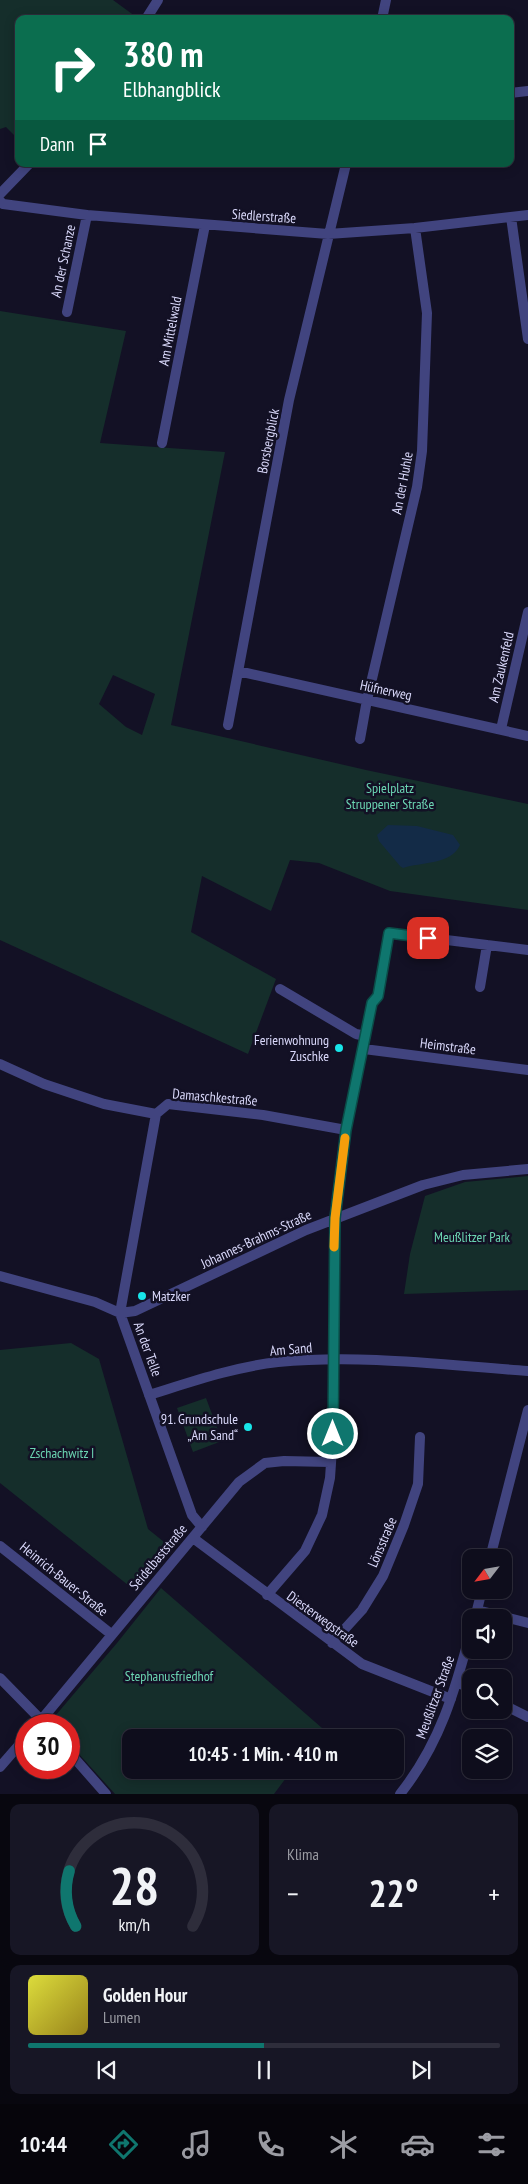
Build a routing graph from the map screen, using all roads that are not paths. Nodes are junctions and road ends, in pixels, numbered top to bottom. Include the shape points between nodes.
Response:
1 (158, 0) edge
2 (386, 0) edge
3 (149, 15) edge
4 (383, 15) edge
5 (528, 91) edge
6 (514, 93) edge
7 (26, 167) edge
8 (345, 167) edge
9 (0, 194) edge
10 (0, 201) edge
11 (86, 215) junction
12 (528, 215) edge
13 (511, 218) junction
14 (205, 225) junction
15 (415, 228) junction
16 (328, 234) junction
17 (67, 312) dead end
18 (528, 339) edge
19 (162, 443) dead end
20 (528, 612) edge
21 (238, 671) junction
22 (367, 700) junction
23 (228, 725) dead end
24 (501, 729) junction
25 (528, 736) edge
26 (360, 739) dead end
27 (487, 945) junction
28 (528, 950) edge
29 (480, 987) dead end
30 (280, 989) dead end
31 (366, 1036) junction
32 (364, 1049) junction
33 (0, 1064) edge
34 (528, 1070) edge
35 (156, 1114) junction
36 (346, 1130) junction
37 (528, 1169) edge
38 (335, 1218) junction
39 (0, 1276) edge
40 (120, 1313) junction
41 (333, 1359) junction
42 (528, 1371) edge
43 (150, 1395) junction
44 (528, 1410) edge
45 (420, 1437) dead end
46 (330, 1462) junction
47 (202, 1527) junction
48 (192, 1538) junction
49 (0, 1546) edge
50 (492, 1549) edge
51 (267, 1595) junction
52 (512, 1620) edge
53 (528, 1623) edge
54 (111, 1634) junction
55 (332, 1644) junction
56 (463, 1659) edge
57 (0, 1678) edge
58 (457, 1682) junction
59 (462, 1684) edge
60 (451, 1699) junction
61 (512, 1709) edge
62 (33, 1714) edge
63 (48, 1714) edge
64 (528, 1718) edge
65 (15, 1750) edge
66 (80, 1764) edge
67 (0, 1767) edge
68 (106, 1794) edge
69 (400, 1794) edge

1 - 3 street
2 - 4 street
5 - 6 street
7 - 9 street
8 - 16 street, Borsbergblick
10 - 11 street, Siedlerstraße
11 - 14 street, Siedlerstraße
11 - 17 street, An der Schanze
12 - 13 street, Siedlerstraße
13 - 15 street, Siedlerstraße
13 - 18 street
14 - 16 street, Siedlerstraße
14 - 19 street, Am Mittelwald
15 - 16 street, Siedlerstraße
15 - 22 street, An der Huhle via 427,313 422,451 417,487
16 - 21 street, Borsbergblick via 289,400
20 - 24 street, Am Zaukenfeld
21 - 22 street, Hüfnerweg
21 - 23 street, Borsbergblick
22 - 24 street, Hüfnerweg
22 - 26 street, An der Huhle
24 - 25 street, Hüfnerweg
27 - 28 street
27 - 29 street
27 - 31 street via 389,933 378,996 372,1003
30 - 31 street via 356,1034
31 - 32 street
32 - 34 street, Heimstraße
32 - 36 street
33 - 35 street, Damaschkestraße via 44,1084 104,1104
35 - 36 street, Damaschkestraße via 168,1104 263,1115
35 - 40 street, An der Telle
36 - 38 street
37 - 38 street, Johannes-Brahms-Straße via 448,1178
38 - 40 street, Johannes-Brahms-Straße via 135,1311
38 - 41 street
39 - 40 street via 95,1302
40 - 43 street, An der Telle
41 - 42 street, Am Sand via 358,1358
41 - 43 street, Am Sand via 276,1362 220,1374
41 - 46 street
43 - 47 street, An der Telle via 192,1516
44 - 50 street
45 - 55 street, Lönsstraße via 418,1484 383,1576 362,1610
46 - 47 street, Seidelbaststraße via 266,1463 239,1482
46 - 51 street via 322,1515 304,1551
47 - 48 street, Seidelbaststraße
48 - 51 street, Diesterwegstraße
48 - 54 street, Seidelbaststraße
49 - 54 street, Heinrich-Bauer-Straße
51 - 55 street, Diesterwegstraße
52 - 53 street
54 - 63 street, Seidelbaststraße
55 - 60 street, Diesterwegstraße via 362,1664
56 - 58 street, Meußlitzer Straße
57 - 62 street
58 - 59 street
58 - 60 street, Meußlitzer Straße
60 - 69 street, Meußlitzer Straße via 434,1744
61 - 64 street
65 - 67 street
66 - 68 street

